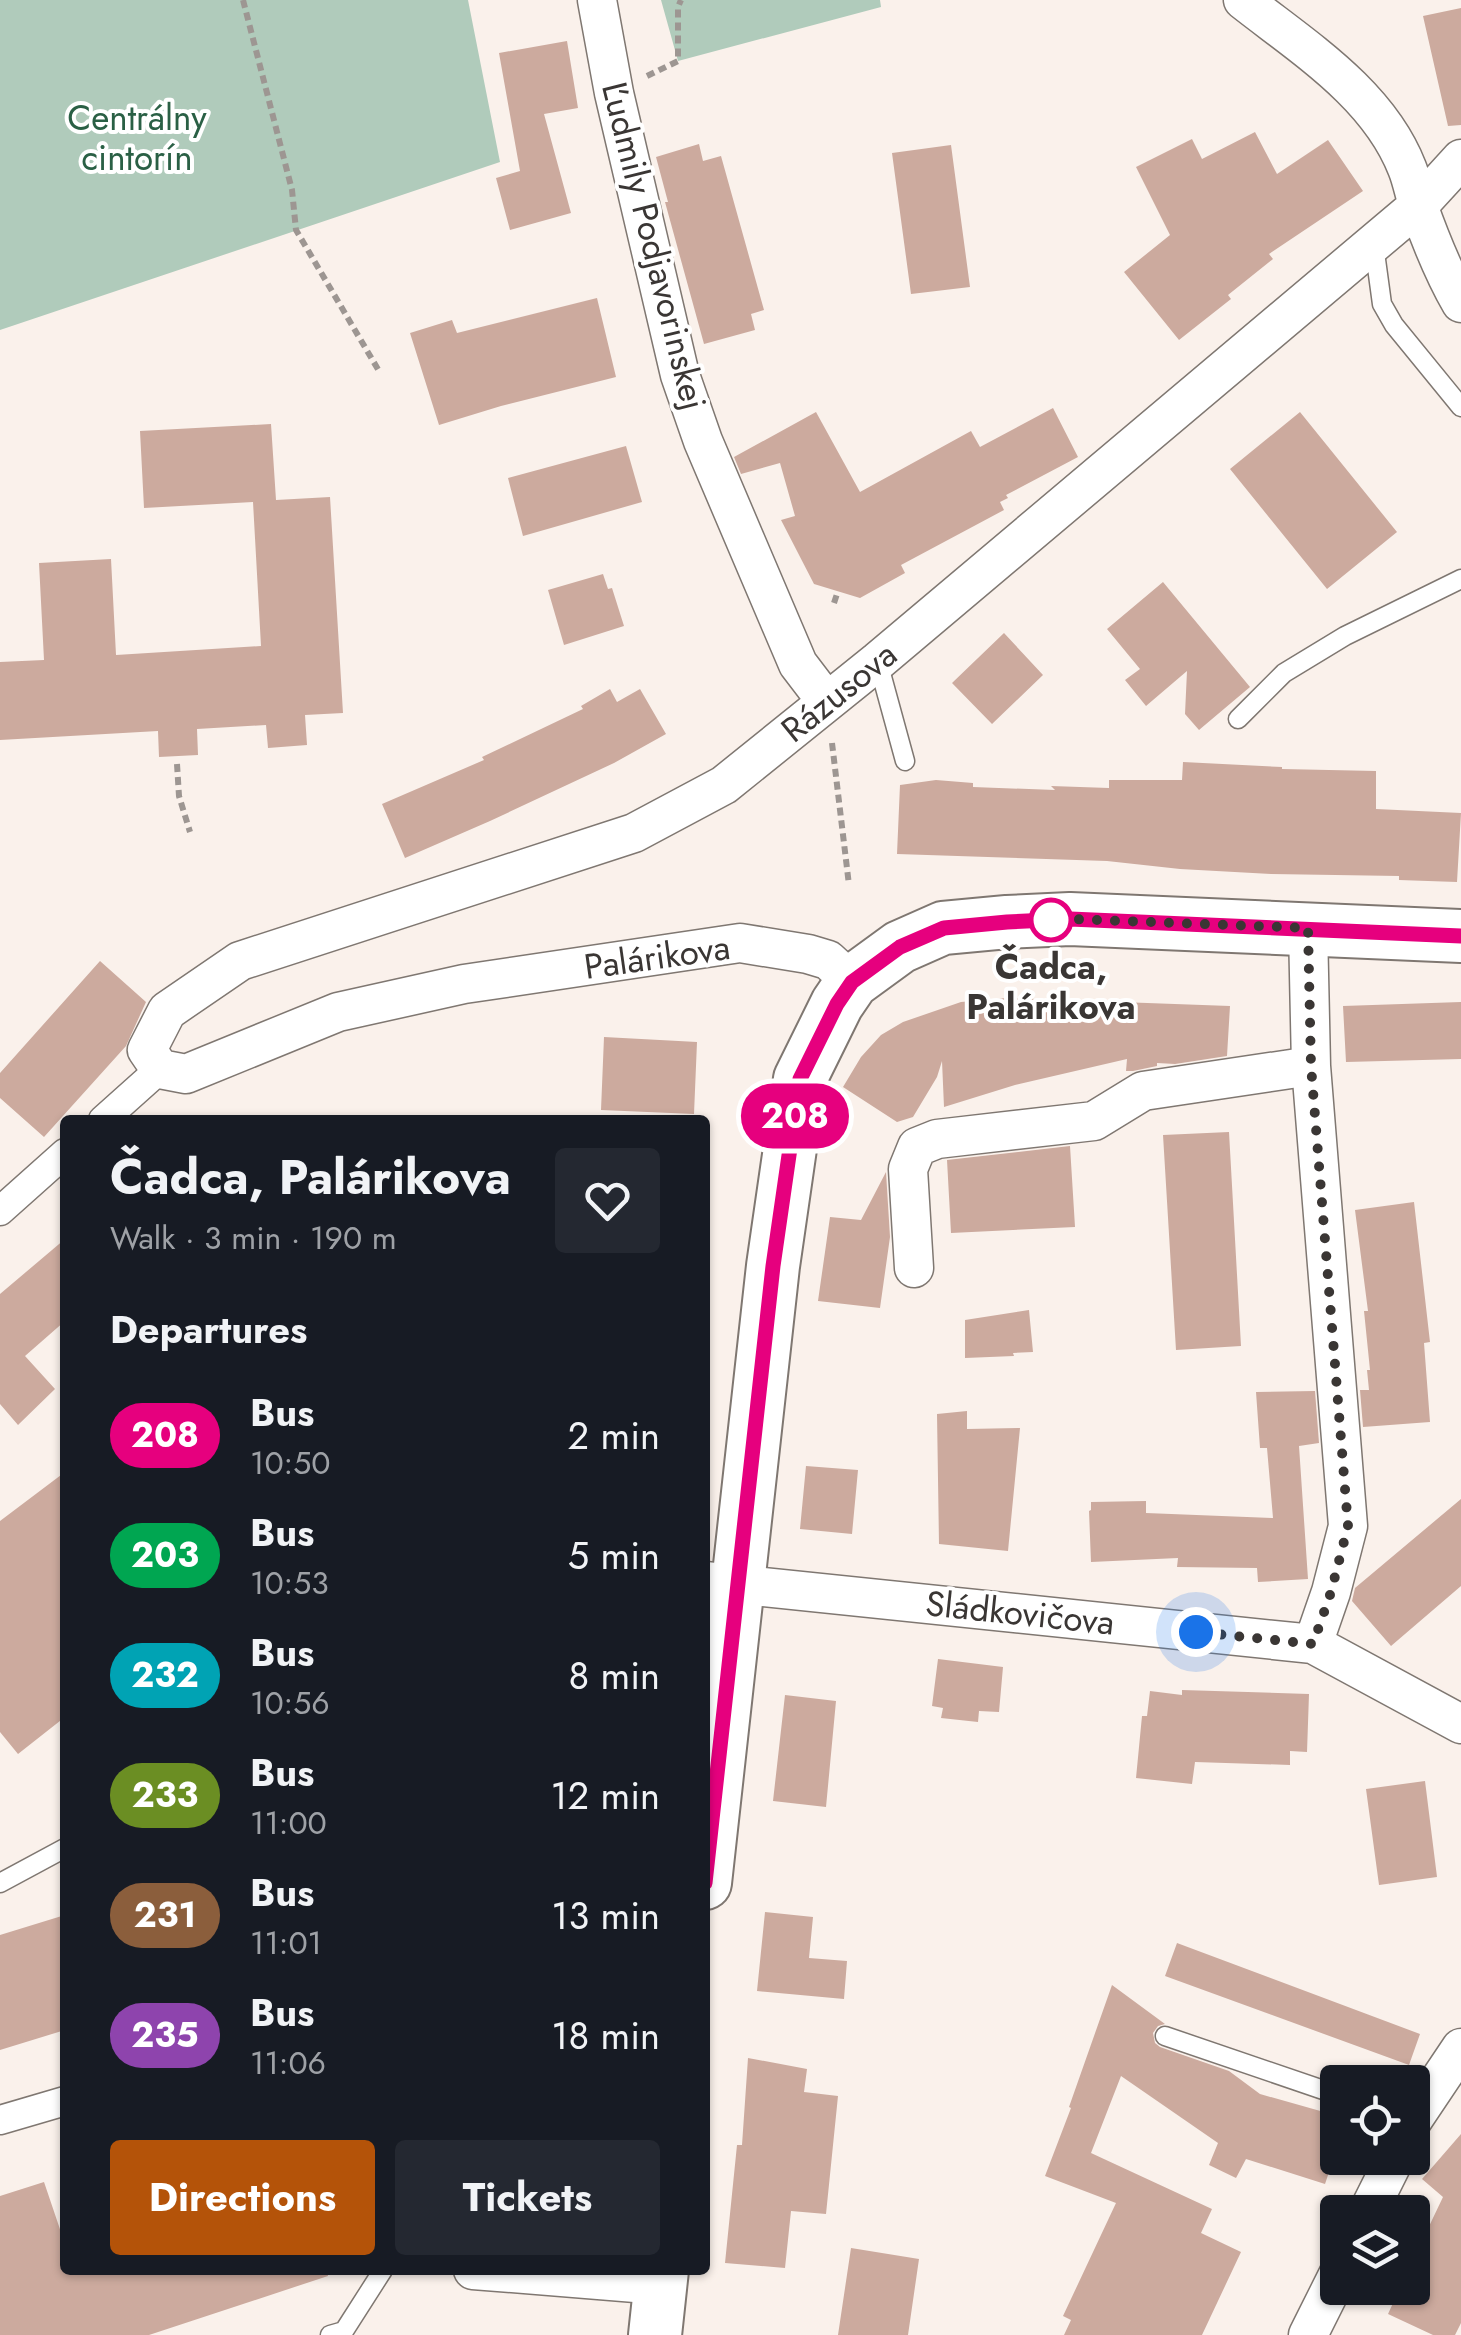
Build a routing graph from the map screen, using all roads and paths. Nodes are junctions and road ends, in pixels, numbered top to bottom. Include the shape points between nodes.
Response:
1 (242, 0) edge
2 (598, 0) edge
3 (681, 0) edge
4 (1243, 0) edge
5 (614, 92) junction
6 (1461, 159) edge
7 (1418, 206) junction
8 (1374, 242) junction
9 (1461, 303) edge
10 (378, 372) dead end
11 (1461, 407) edge
12 (1461, 579) edge
13 (838, 591) dead end
14 (834, 603) dead end
15 (878, 661) junction
16 (827, 702) junction
17 (1238, 718) dead end
18 (904, 761) dead end
19 (176, 764) dead end
20 (190, 832) dead end
21 (849, 886) dead end
22 (1308, 928) junction
23 (1461, 936) edge
24 (852, 982) junction
25 (1311, 1066) junction
26 (160, 1070) junction
27 (109, 1115) edge
28 (60, 1158) edge
29 (0, 1211) edge
30 (914, 1268) dead end
31 (722, 1582) edge
32 (1313, 1644) junction
33 (1461, 1724) edge
34 (710, 1794) edge
35 (60, 1851) edge
36 (0, 1884) edge
37 (1165, 2036) dead end
38 (1461, 2048) edge
39 (1320, 2089) edge
40 (1430, 2095) edge
41 (60, 2102) edge
42 (0, 2120) edge
43 (380, 2275) edge
44 (509, 2275) edge
45 (659, 2296) edge
46 (1323, 2305) edge
47 (330, 2335) edge
48 (1308, 2335) edge

1 - 10 path via 292,190 296,230
2 - 5 street, Ľudmily Podjavorinskej
3 - 5 path via 678,61
4 - 7 street via 1371,106 1407,167
5 - 16 street, Ľudmily Podjavorinskej via 680,375 703,442 798,664
6 - 7 street, Rázusova
7 - 8 street, Rázusova
7 - 9 street
8 - 11 lane via 1382,304
8 - 15 street, Rázusova
12 - 17 lane via 1284,672
13 - 14 path
15 - 16 street, Rázusova
15 - 18 lane
16 - 21 path
16 - 26 street, Rázusova via 724,785 634,833 240,962 166,1012 147,1050
19 - 20 path
22 - 23 main road
22 - 24 main road via 1070,919 944,928 900,947
22 - 25 street
24 - 26 street, Palárikova via 828,960 740,944 464,984 338,1012 186,1074
24 - 31 main road via 800,1079
25 - 30 street via 1144,1092 1094,1121 936,1139 916,1147 908,1169
25 - 32 street via 1348,1526
26 - 27 street
28 - 29 street
31 - 32 street, Sládkovičova
31 - 34 main road
32 - 33 street, Sládkovičova
35 - 36 lane
37 - 39 lane
38 - 40 street
41 - 42 street
43 - 47 lane via 344,2331
44 - 45 street
46 - 48 street

